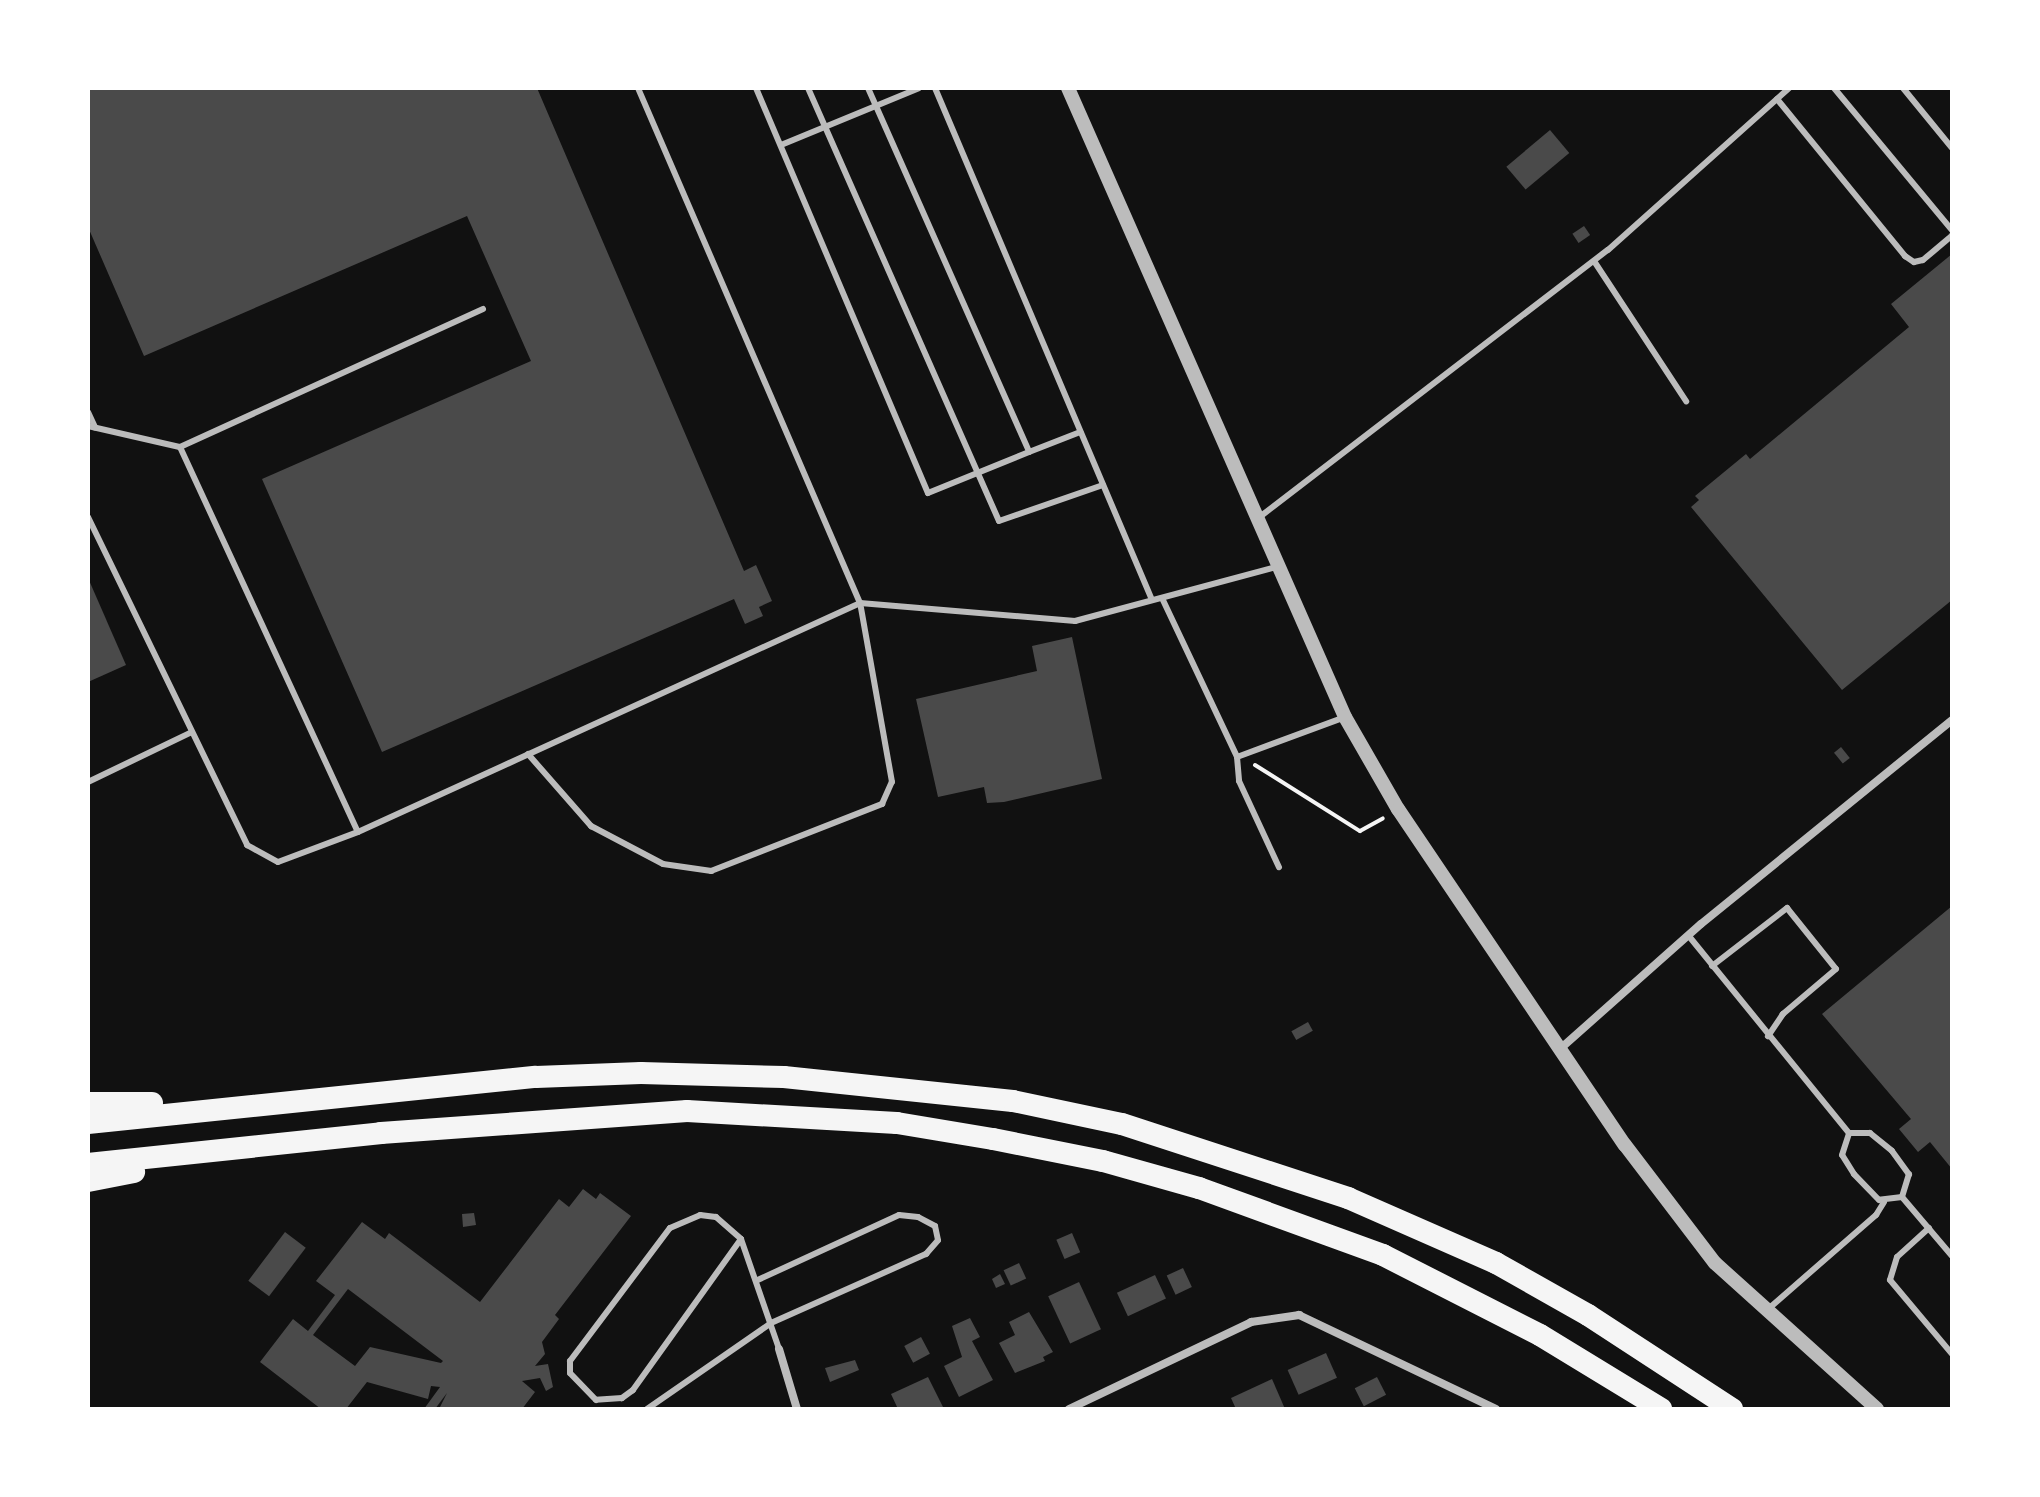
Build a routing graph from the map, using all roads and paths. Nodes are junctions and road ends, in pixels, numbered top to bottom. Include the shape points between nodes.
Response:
1 (638, 88) edge
2 (756, 88) edge
3 (808, 88) edge
4 (868, 88) edge
5 (919, 88) edge
6 (935, 88) edge
7 (1068, 88) edge
8 (1789, 88) edge
9 (1834, 88) edge
10 (1903, 88) edge
11 (1777, 99) junction
12 (877, 107) junction
13 (824, 126) junction
14 (781, 145) junction
15 (1952, 148) edge
16 (1952, 230) edge
17 (1952, 236) edge
18 (1594, 261) junction
19 (483, 309) dead end
20 (1686, 401) dead end
21 (88, 412) edge
22 (91, 427) edge
23 (1080, 432) junction
24 (180, 447) junction
25 (1029, 452) junction
26 (977, 472) junction
27 (1103, 485) junction
28 (88, 517) edge
29 (1257, 519) junction
30 (1277, 567) junction
31 (1162, 598) junction
32 (1152, 600) junction
33 (860, 603) junction
34 (1345, 717) junction
35 (1952, 720) edge
36 (192, 732) junction
37 (528, 754) junction
38 (1237, 757) junction
39 (1255, 765) dead end
40 (88, 782) edge
41 (1389, 814) dead end
42 (358, 832) junction
43 (1279, 867) dead end
44 (1688, 935) junction
45 (1712, 966) junction
46 (1768, 1036) junction
47 (1560, 1049) junction
48 (88, 1103) edge
49 (253, 1104) junction
50 (88, 1123) edge
51 (1849, 1133) junction
52 (272, 1144) junction
53 (88, 1164) edge
54 (88, 1181) edge
55 (1902, 1197) junction
56 (1884, 1202) junction
57 (1929, 1228) junction
58 (741, 1239) junction
59 (1952, 1256) edge
60 (758, 1280) junction
61 (1765, 1313) junction
62 (771, 1323) junction
63 (779, 1349) joint
64 (1952, 1354) edge
65 (647, 1409) edge
66 (797, 1409) edge
67 (1069, 1409) edge
68 (1496, 1409) edge
69 (1661, 1409) edge
70 (1732, 1409) edge
71 (1877, 1409) edge

1 - 33 lane
2 - 14 lane
3 - 13 lane
4 - 12 lane
5 - 12 lane
6 - 23 lane
7 - 29 street
8 - 11 lane
9 - 16 lane
10 - 15 lane
11 - 17 lane via 1905,256 1923,260
11 - 18 lane
12 - 13 lane
12 - 25 lane
13 - 14 lane
13 - 26 lane
14 - 26 lane via 928,493
18 - 20 lane
18 - 29 lane
19 - 24 lane
21 - 22 lane
22 - 24 lane
23 - 25 lane
23 - 27 lane
24 - 42 lane
25 - 26 lane
26 - 27 lane via 999,521
27 - 32 lane
28 - 36 lane
29 - 30 street
30 - 31 lane
30 - 34 street
31 - 32 lane
31 - 38 lane
32 - 33 lane via 1075,621
33 - 37 lane
33 - 37 lane via 892,782 882,804 711,871 663,864 591,826
34 - 38 lane
34 - 47 street via 1406,822
35 - 44 street
36 - 40 lane
36 - 42 lane via 247,845 278,862
37 - 42 lane
38 - 43 lane via 1239,781
39 - 41 path via 1360,831
44 - 45 lane
44 - 47 street
45 - 46 lane
45 - 46 lane via 1787,908 1836,969 1783,1014
46 - 51 lane
47 - 61 street via 1675,1213
48 - 49 highway
49 - 50 highway
49 - 70 highway via 536,1077 641,1073 784,1077 1013,1101 1122,1124 1348,1198 1496,1263 1601,1323
51 - 55 lane via 1870,1133 1892,1151 1909,1174
51 - 56 lane via 1843,1143 1844,1161
52 - 53 highway
52 - 54 highway
52 - 69 highway via 687,1111 897,1123 993,1139 1103,1161 1199,1188 1383,1255 1540,1335
55 - 56 lane
55 - 57 lane
56 - 61 lane via 1876,1215
57 - 59 lane
57 - 64 lane via 1897,1257 1890,1280
58 - 58 lane via 716,1217 683,1219 670,1228 570,1361 570,1373 584,1392 607,1401 633,1390
58 - 60 lane
60 - 62 lane
60 - 62 lane via 899,1215 935,1226 938,1240 926,1254
61 - 71 street
62 - 63 lane
62 - 65 lane
63 - 66 street
67 - 68 street via 1251,1322 1299,1315

